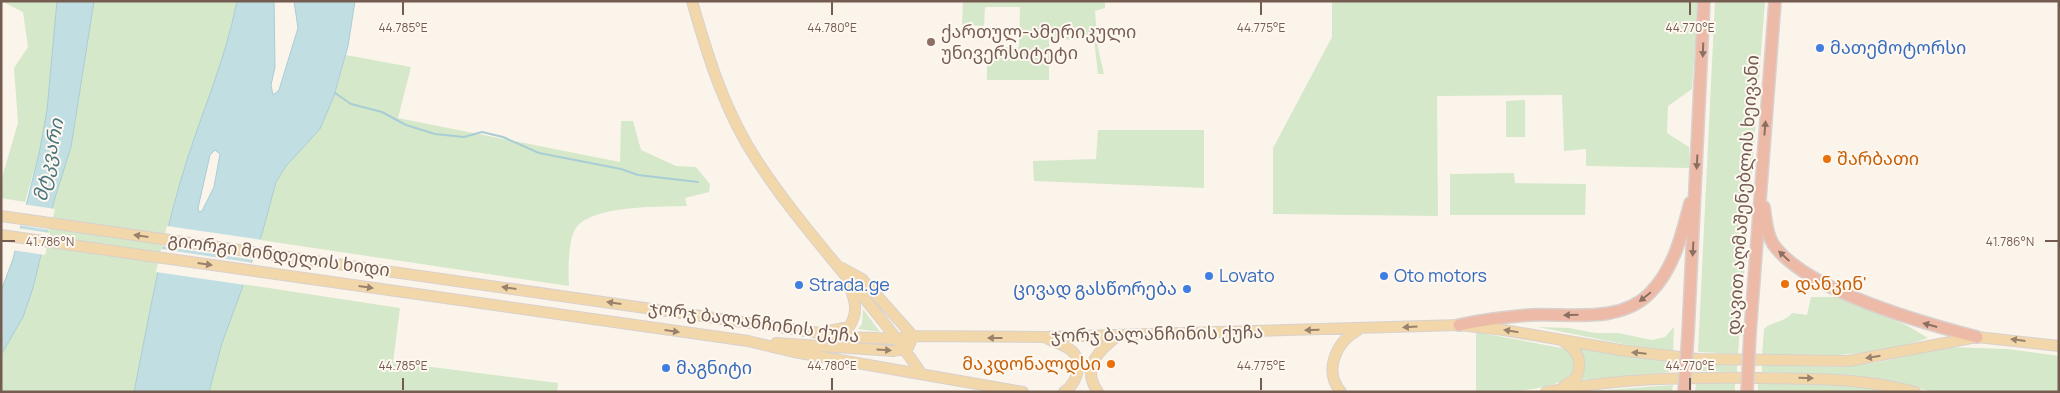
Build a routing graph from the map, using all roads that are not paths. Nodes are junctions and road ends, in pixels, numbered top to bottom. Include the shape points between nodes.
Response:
1 (692, 1) edge
2 (1704, 1) edge
3 (1775, 1) edge
4 (1696, 182) junction
5 (1761, 185) junction
6 (1, 216) edge
7 (1, 235) edge
8 (839, 266) junction
9 (846, 277) junction
10 (558, 295) joint
11 (1459, 325) junction
12 (1361, 329) junction
13 (817, 333) junction
14 (1119, 335) junction
15 (912, 336) junction
16 (1044, 337) junction
17 (1977, 337) junction
18 (1559, 338) junction
19 (897, 339) junction
20 (748, 341) junction
21 (2059, 346) edge
22 (905, 349) junction
23 (921, 373) junction
24 (1560, 389) junction
25 (1022, 392) edge
26 (1064, 392) edge
27 (1098, 392) edge
28 (1342, 392) edge
29 (1546, 392) edge
30 (1684, 392) edge
31 (1746, 392) edge
32 (1915, 392) edge

1 - 8 main road via 719,86 742,135 784,199
2 -> 4 highway
5 -> 3 highway, დავით აღმაშენებლის ხეივანი
4 -> 11 highway via 1672,260 1658,284 1643,299 1611,313 1530,316
4 -> 30 highway, bridge
17 -> 5 highway via 1897,314 1802,271 1772,242
5 - 31 highway, დავით აღმაშენებლის ხეივანი, bridge
10 -> 6 main road, გიორგი მინდელის ხიდი
7 -> 20 main road, გიორგი მინდელის ხიდი
8 - 9 main road
8 - 15 main road via 862,279
9 - 13 main road via 855,301 854,319 844,329
9 - 19 main road
13 -> 10 main road, ჯორჯ ბალანჩინის ქუჩა
11 -> 12 main road, ჯორჯ ბალანჩინის ქუჩა
18 -> 11 main road, ჯორჯ ბალანჩინის ქუჩა
12 -> 14 main road, ჯორჯ ბალანჩინის ქუჩა
12 - 28 main road via 1348,336 1336,354 1333,378
13 - 19 main road, ჯორჯ ბალანჩინის ქუჩა
14 - 16 main road, ჯორჯ ბალანჩინის ქუჩა
14 - 27 main road via 1095,356 1092,374
16 -> 15 main road, ჯორჯ ბალანჩინის ქუჩა
15 - 19 main road, ჯორჯ ბალანჩინის ქუჩა
15 - 22 main road via 910,346
16 - 26 main road via 1071,350 1078,362 1076,379
17 -> 18 main road, ჯორჯ ბალანჩინის ქუჩა via 1849,361 1698,359
21 -> 17 main road, ჯორჯ ბალანჩინის ქუჩა
18 - 24 main road via 1575,350 1580,361 1576,378
19 - 22 main road
20 -> 22 main road via 886,351
20 - 23 main road
22 - 23 main road
23 - 25 main road
24 - 29 main road
24 -> 32 main road via 1655,378 1757,378 1844,379

